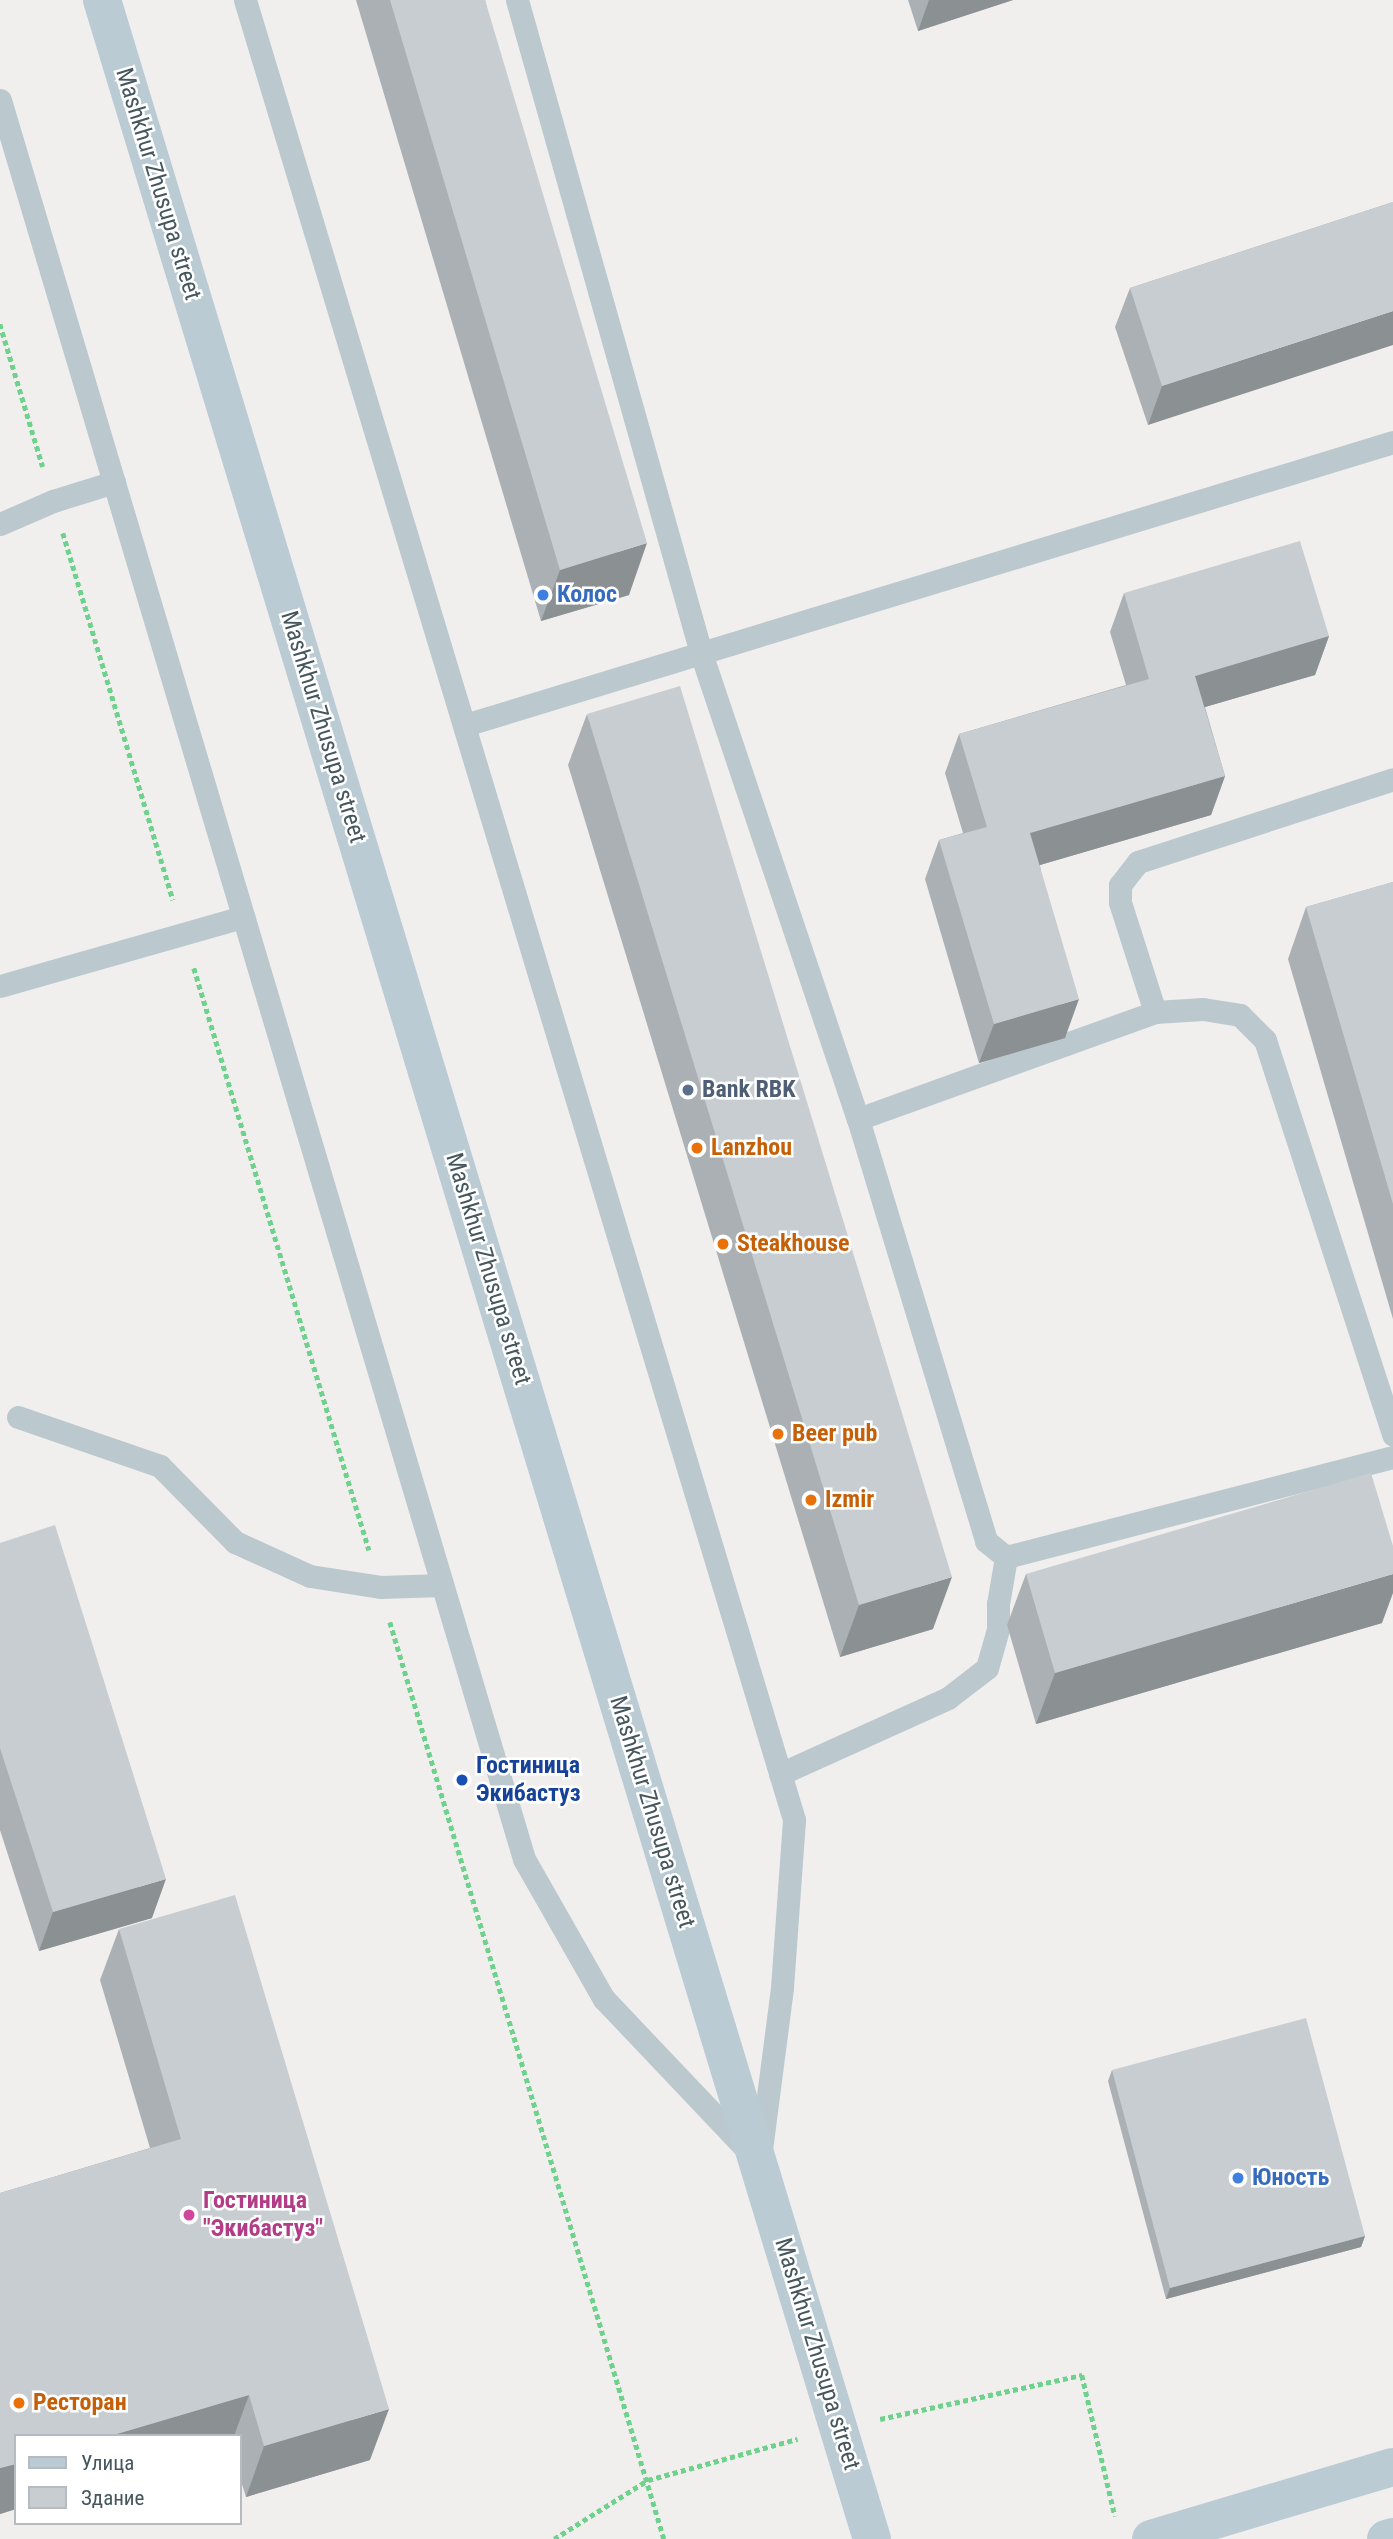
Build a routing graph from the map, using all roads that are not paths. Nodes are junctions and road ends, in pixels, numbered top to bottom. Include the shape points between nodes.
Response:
1 (102, 0) edge
2 (245, 0) edge
3 (517, 0) edge
4 (0, 100) edge
5 (1393, 442) edge
6 (114, 482) junction
7 (0, 524) edge
8 (701, 653) junction
9 (465, 725) junction
10 (1393, 779) edge
11 (243, 917) junction
12 (0, 986) edge
13 (1154, 1012) junction
14 (858, 1118) junction
15 (18, 1417) dead end
16 (1393, 1435) edge
17 (1393, 1457) edge
18 (1006, 1558) junction
19 (442, 1586) junction
20 (780, 1774) junction
21 (759, 2163) junction
22 (1393, 2467) edge
23 (1134, 2533) edge
24 (1393, 2537) edge
25 (872, 2539) edge
26 (1386, 2539) edge

1 - 21 main road, Mashkhur Zhusupa street
2 - 9 lane
3 - 8 lane
4 - 6 lane
5 - 8 lane
6 - 7 lane
6 - 11 lane
8 - 9 lane
8 - 14 lane
9 - 20 lane
10 - 13 lane via 1138,862 1120,885 1120,902
11 - 12 lane
11 - 19 lane
13 - 14 lane
13 - 16 lane via 1203,1009 1240,1015 1265,1040
14 - 18 lane via 986,1541
15 - 19 lane via 160,1466 235,1542 310,1576 380,1587
17 - 18 lane
18 - 20 lane via 998,1629 986,1668 948,1698
19 - 21 lane via 524,1859 604,1999
20 - 21 lane via 794,1820 782,1988
21 - 25 main road, Mashkhur Zhusupa street
22 - 23 main road
24 - 26 main road

